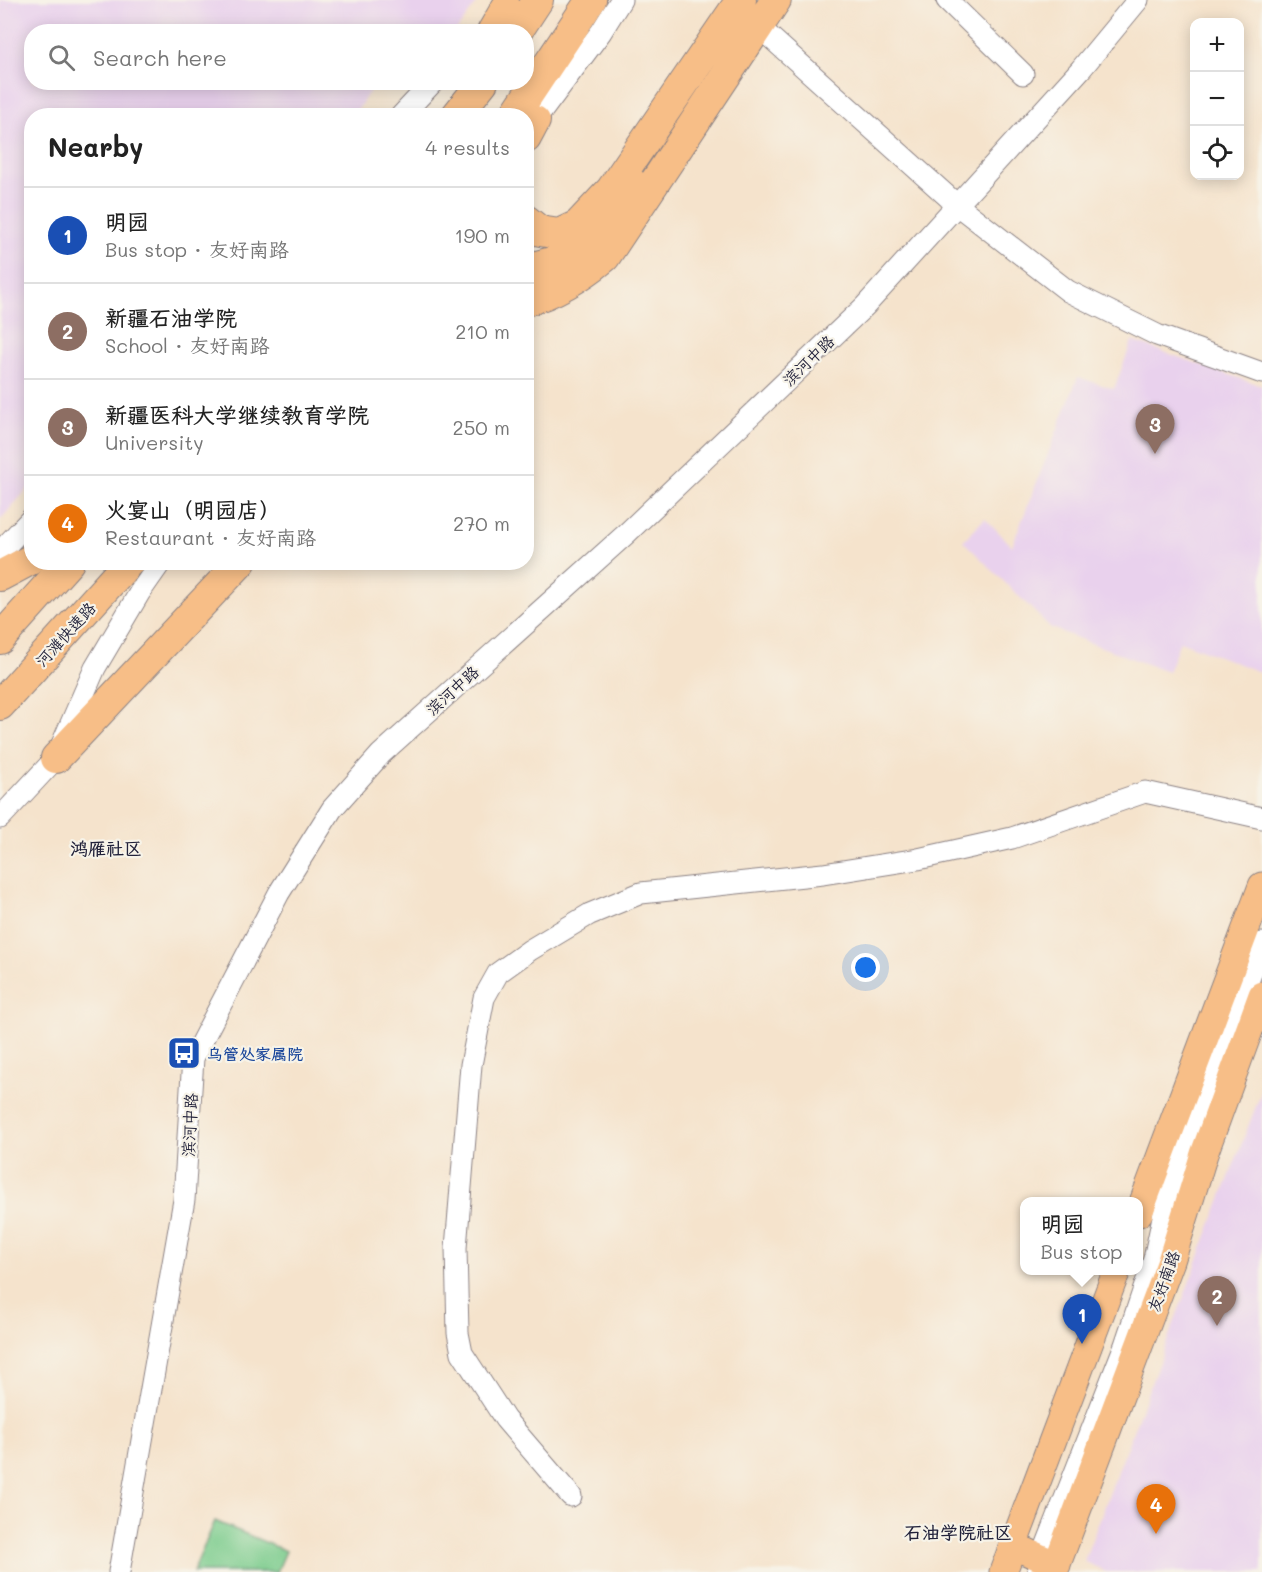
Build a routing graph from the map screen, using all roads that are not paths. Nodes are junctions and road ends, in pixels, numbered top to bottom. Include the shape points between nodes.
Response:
1 (538, 0) edge
2 (591, 0) edge
3 (621, 0) edge
4 (741, 0) edge
5 (776, 0) edge
6 (947, 0) edge
7 (1138, 0) edge
8 (757, 13) edge
9 (507, 18) edge
10 (1023, 74) dead end
11 (425, 90) edge
12 (458, 90) edge
13 (477, 90) edge
14 (409, 108) edge
15 (448, 108) edge
16 (462, 108) edge
17 (534, 110) edge
18 (534, 116) edge
19 (618, 191) junction
20 (957, 205) junction
21 (534, 226) edge
22 (534, 267) edge
23 (534, 298) edge
24 (1262, 373) edge
25 (24, 526) edge
26 (0, 552) edge
27 (24, 563) edge
28 (62, 570) edge
29 (122, 570) edge
30 (139, 570) edge
31 (155, 570) edge
32 (233, 570) edge
33 (0, 576) edge
34 (67, 632) junction
35 (0, 639) edge
36 (0, 705) edge
37 (56, 758) junction
38 (0, 818) edge
39 (1262, 818) edge
40 (1262, 886) edge
41 (1262, 943) edge
42 (1262, 995) edge
43 (1143, 1202) edge
44 (1117, 1275) edge
45 (572, 1496) dead end
46 (1035, 1566) edge
47 (119, 1572) edge

1 - 9 highway
2 - 17 highway
3 - 18 street via 601,32
4 - 19 highway
5 - 8 highway
6 - 10 street
7 - 20 street, 滨河中路 via 1082,69
8 - 19 highway
8 - 20 street
8 - 23 highway via 605,257 565,286
11 - 14 street
12 - 15 highway
13 - 16 highway
19 - 21 highway via 578,225 559,234
19 - 22 highway via 588,241 559,260
20 - 24 street via 1068,291 1158,335
20 - 47 street, 滨河中路 via 865,306 634,526 381,754 332,809 279,893 193,1058 184,1200
25 - 26 street
27 - 33 highway
28 - 35 highway
29 - 34 highway, 河滩快速路
30 - 34 highway
31 - 37 street via 95,668
32 - 37 highway
34 - 36 highway, 河滩快速路
37 - 38 street
39 - 45 street via 1145,792 1012,838 918,859 823,874 641,893 590,914 498,973 484,998 471,1065 456,1248 458,1333 462,1353 505,1419
40 - 43 main road
41 - 46 street via 1168,1194 1154,1258 1125,1345
42 - 46 main road, 友好南路 via 1204,1154 1171,1261
44 - 46 main road

